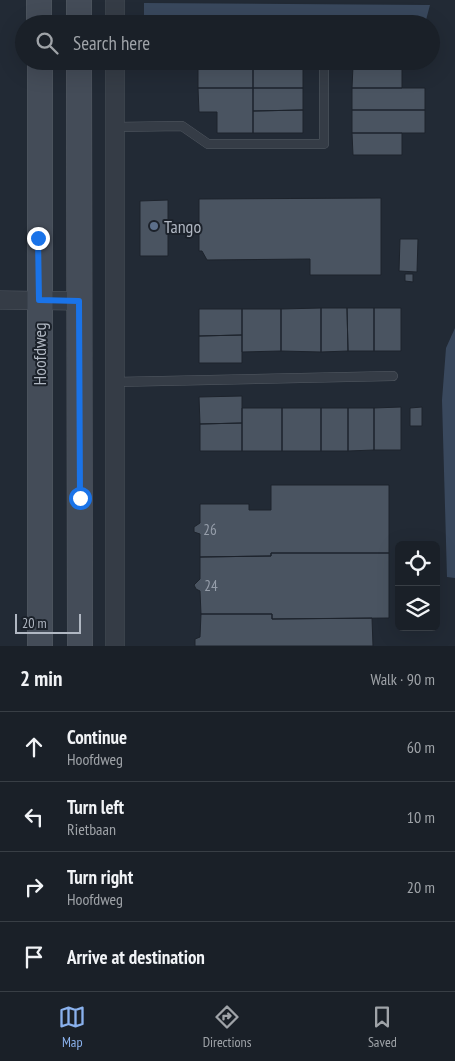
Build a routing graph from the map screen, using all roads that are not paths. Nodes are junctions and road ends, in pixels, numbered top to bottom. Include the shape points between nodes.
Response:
1 (39, 0) edge
2 (79, 0) edge
3 (115, 0) edge
4 (40, 15) edge
5 (79, 15) edge
6 (115, 15) edge
7 (40, 70) edge
8 (79, 70) edge
9 (115, 70) edge
10 (324, 70) edge
11 (115, 127) junction
12 (0, 300) edge
13 (39, 300) junction
14 (79, 301) junction
15 (393, 376) dead end
16 (115, 382) junction
17 (40, 646) edge
18 (80, 646) edge
19 (115, 646) edge

1 - 4 main road
2 - 5 main road
3 - 6 street
7 - 13 main road, Hoofdweg
8 - 14 main road
9 - 11 street
10 - 11 lane via 324,144 208,144 182,126
11 - 16 street
12 - 13 street
13 - 14 street
13 - 17 main road, Hoofdweg
14 - 18 main road
15 - 16 lane
16 - 19 street

